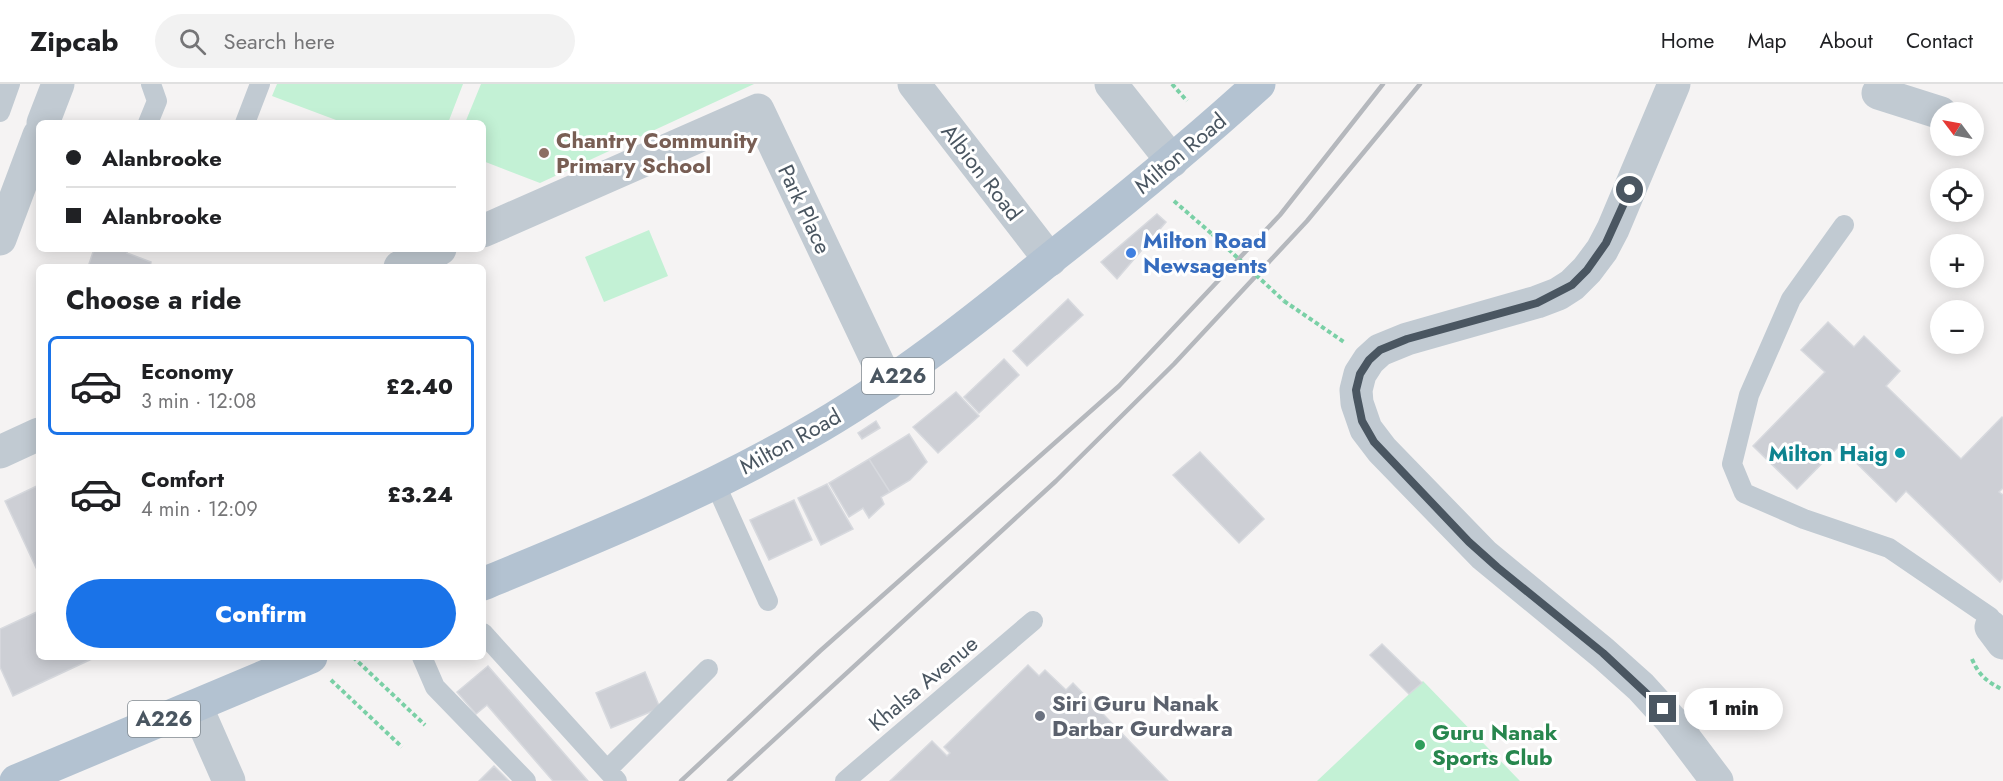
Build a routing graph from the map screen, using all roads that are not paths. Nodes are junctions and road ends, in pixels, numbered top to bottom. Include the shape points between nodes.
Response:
1 (10, 84) edge
2 (58, 84) edge
3 (151, 84) edge
4 (260, 84) edge
5 (914, 84) edge
6 (1111, 84) edge
7 (1259, 84) edge
8 (1674, 84) edge
9 (1878, 93) dead end
10 (1928, 101) edge
11 (0, 112) edge
12 (44, 120) edge
13 (149, 120) edge
14 (246, 120) edge
15 (36, 152) edge
16 (1172, 161) junction
17 (32, 174) edge
18 (1845, 225) dead end
19 (486, 230) edge
20 (0, 239) edge
21 (433, 252) edge
22 (1050, 260) junction
23 (407, 264) edge
24 (888, 384) junction
25 (36, 435) edge
26 (0, 452) edge
27 (715, 483) junction
28 (486, 583) edge
29 (768, 601) dead end
30 (1033, 621) dead end
31 (1997, 635) edge
32 (486, 636) edge
33 (305, 660) edge
34 (423, 660) edge
35 (708, 669) dead end
36 (196, 706) junction
37 (612, 776) edge
38 (16, 781) edge
39 (229, 781) edge
40 (526, 781) edge
41 (845, 781) edge
42 (1717, 781) edge

1 - 11 lane
2 - 12 street
3 - 13 lane via 156,101
4 - 14 lane
5 - 22 street, Albion Road
6 - 16 street
7 - 16 main road, Milton Road / A226
8 - 42 street via 1609,238 1577,280 1537,303 1380,350 1360,374 1356,390 1362,421 1374,442 1484,555 1641,687 1678,727
9 - 10 street
15 - 17 street
16 - 22 main road, Milton Road / A226
17 - 20 street
18 - 31 lane via 1791,299 1749,395 1732,464 1744,493 1804,519 1889,548 1990,617
19 - 24 street, Park Place via 758,110
21 - 23 street
22 - 24 main road, Milton Road / A226 via 974,322
24 - 27 main road, Milton Road / A226 via 805,435
25 - 26 street
27 - 28 main road, Milton Road / A226
27 - 29 lane
30 - 41 lane, Khalsa Avenue
32 - 37 lane
33 - 36 main road, A226
34 - 40 lane via 435,687
35 - 37 lane
36 - 38 main road, A226
36 - 39 street

